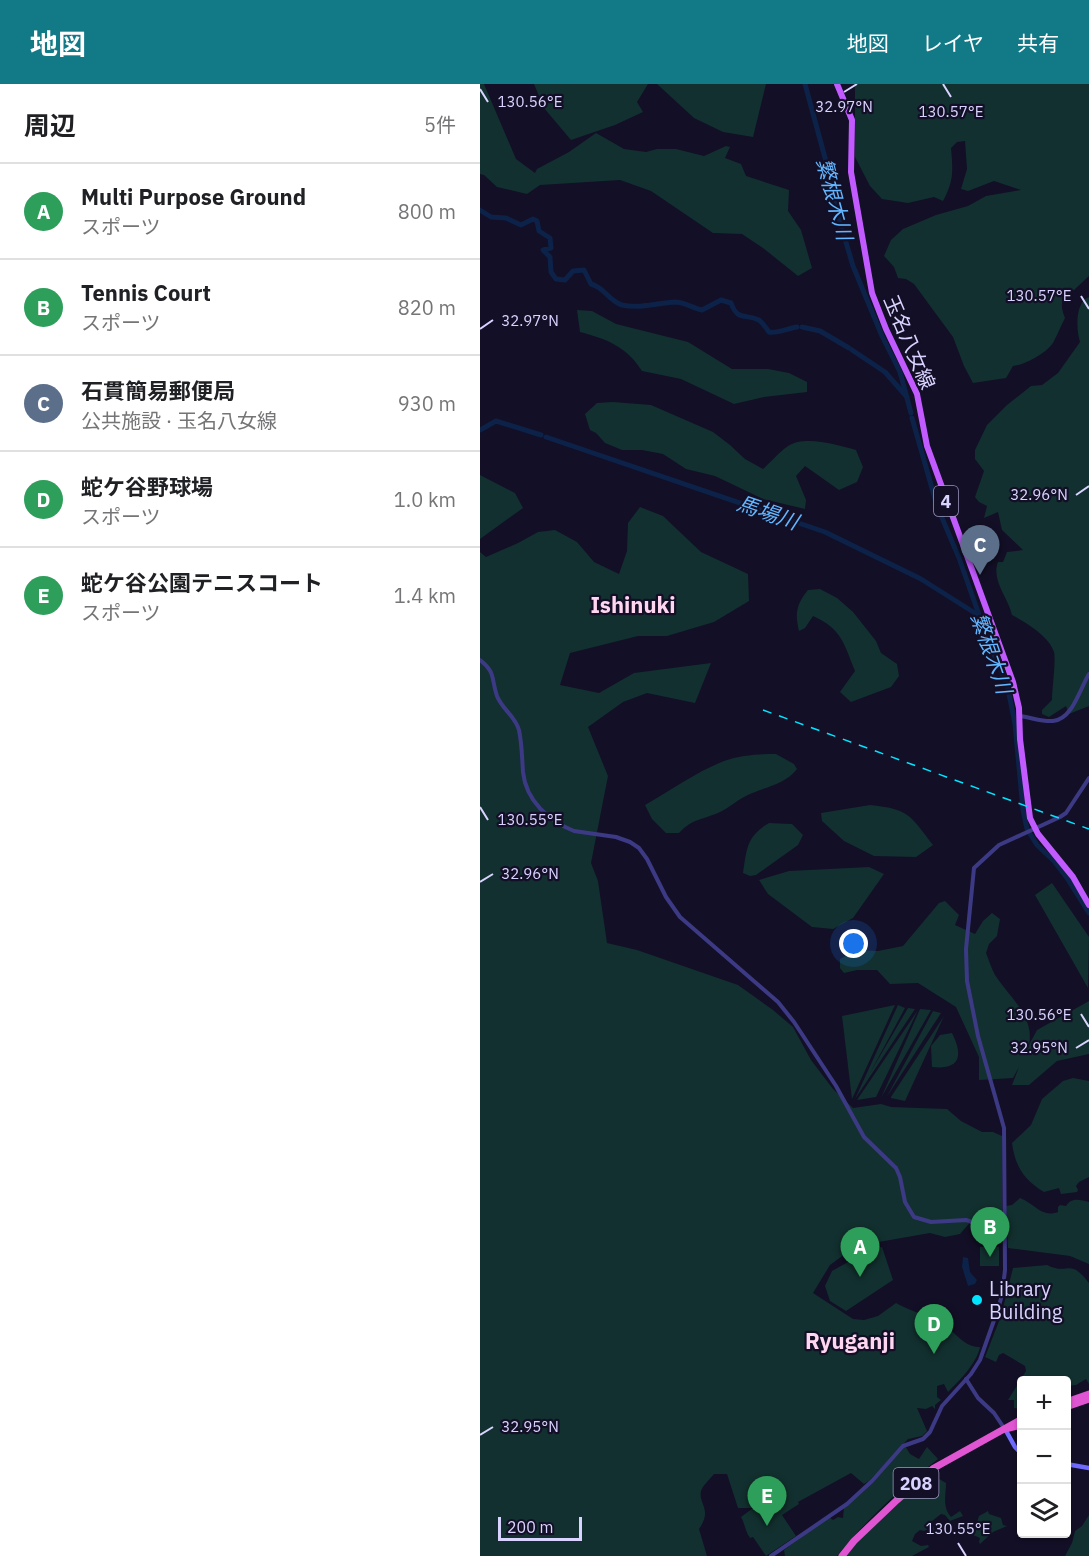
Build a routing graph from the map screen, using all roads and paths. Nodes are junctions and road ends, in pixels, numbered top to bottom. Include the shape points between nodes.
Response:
1 (837, 84) edge
2 (480, 660) edge
3 (1089, 674) edge
4 (1019, 716) junction
5 (1089, 778) edge
6 (1034, 830) junction
7 (1089, 905) edge
8 (1004, 1232) junction
9 (966, 1379) junction
10 (1089, 1394) edge
11 (1089, 1399) edge
12 (1071, 1400) edge
13 (1071, 1405) edge
14 (1017, 1421) edge
15 (1017, 1426) edge
16 (1005, 1429) junction
17 (1017, 1449) edge
18 (1071, 1465) edge
19 (1089, 1467) edge
20 (771, 1556) edge
21 (842, 1556) edge

1 - 4 main road, 玉名八女線 / 4 via 852,120 851,172 872,293 917,394 927,446 1012,682
2 - 8 street via 492,670 497,696 514,718 525,782 536,805 567,828 625,840 643,852 680,917 787,1013 836,1086 864,1137 896,1168 914,1216 931,1222 966,1220
3 - 4 street via 1062,718 1052,721
4 - 6 main road, 玉名八女線 / 4 via 1028,810
5 - 6 street via 1066,813
6 - 7 main road, 玉名八女線 / 4 via 1073,877
6 - 8 street via 999,845 974,868 966,949 967,981 978,1036 1004,1128
8 - 9 street via 1002,1295 980,1359
9 - 16 street
9 - 20 street via 942,1406 933,1428 922,1439 903,1446 847,1504
10 - 12 highway
11 - 13 highway
14 - 16 highway, 208
15 - 16 highway, 208
16 - 17 main road
16 - 21 highway, 208 via 934,1468 871,1524
18 - 19 main road

